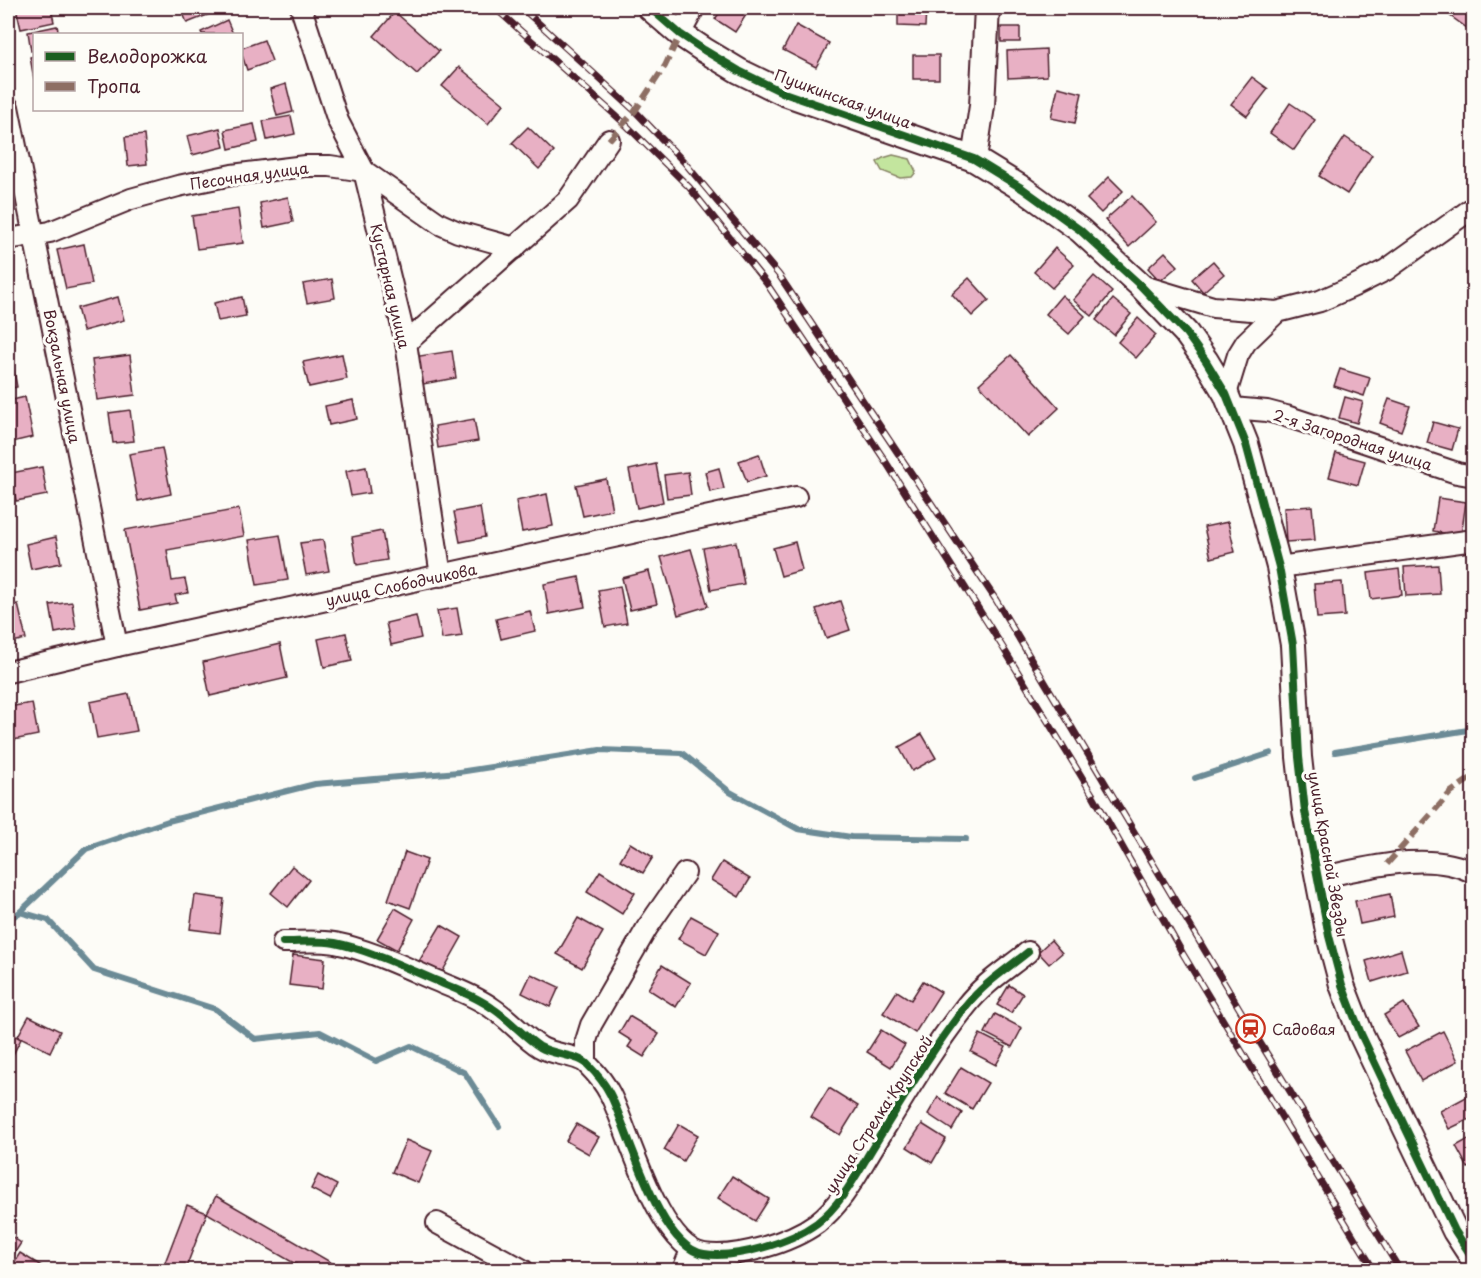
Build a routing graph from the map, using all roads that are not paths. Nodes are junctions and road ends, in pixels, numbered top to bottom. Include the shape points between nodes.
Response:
1 (301, 8) edge
2 (650, 8) edge
3 (694, 8) edge
4 (987, 8) edge
5 (681, 34) junction
6 (8, 107) edge
7 (609, 140) dead end
8 (974, 159) junction
9 (364, 171) junction
10 (1473, 207) edge
11 (34, 236) junction
12 (8, 238) edge
13 (515, 248) junction
14 (1140, 285) junction
15 (1278, 312) junction
16 (406, 343) junction
17 (1229, 401) junction
18 (1473, 476) edge
19 (796, 497) dead end
20 (1473, 540) edge
21 (1280, 567) junction
22 (441, 576) junction
23 (117, 646) junction
24 (8, 672) edge
25 (685, 873) dead end
26 (1473, 873) edge
27 (1317, 878) junction
28 (283, 942) dead end
29 (1028, 952) dead end
30 (586, 1061) junction
31 (437, 1224) dead end
32 (691, 1250) junction
33 (1473, 1260) edge
34 (524, 1270) edge
35 (683, 1270) edge

1 - 9 street, Кустарная улица via 338,121
2 - 5 street, Пушкинская улица
3 - 5 street
4 - 8 street via 982,106
5 - 8 street, Пушкинская улица via 739,71 784,93
6 - 11 street, Вокзальная улица
7 - 13 street via 568,200
8 - 14 street, Пушкинская улица via 1080,230
9 - 11 street, Песочная улица via 305,166 232,175 151,192
9 - 13 street, Песочная улица via 440,224
9 - 16 street, Кустарная улица
10 - 15 street via 1386,270 1320,301
11 - 12 street, Песочная улица
11 - 23 street, Вокзальная улица
13 - 16 street
14 - 15 street via 1213,307
14 - 17 street, улица Красной Звезды via 1186,333
15 - 17 street via 1238,354
16 - 22 street, Кустарная улица
17 - 18 street, 2-я Загородная улица
17 - 21 street, улица Красной Звезды via 1258,483
19 - 22 street, улица Слободчикова
20 - 21 street
21 - 27 street, улица Красной Звезды via 1293,645 1305,811
22 - 23 street, улица Слободчикова
23 - 24 street, улица Слободчикова
25 - 30 street via 647,928 591,1025
26 - 27 street via 1449,864 1422,862 1387,864
27 - 33 street, улица Красной Звезды via 1342,985 1361,1034 1455,1231
28 - 30 street via 334,943 378,956 477,999 540,1047
29 - 32 street, улица Стрелка Крупской via 967,1004 929,1057 840,1200 817,1222 789,1240 765,1247 717,1254
30 - 32 street via 609,1093 651,1196
31 - 34 street
32 - 35 street

